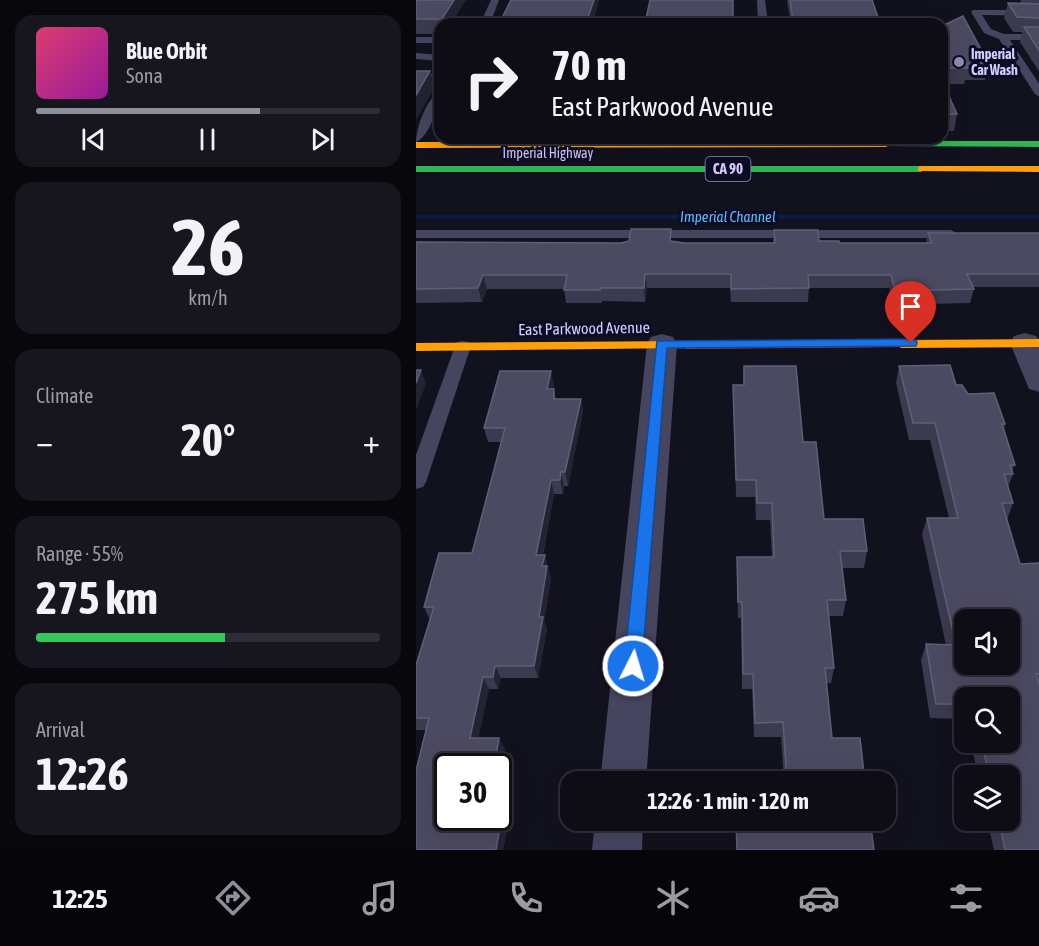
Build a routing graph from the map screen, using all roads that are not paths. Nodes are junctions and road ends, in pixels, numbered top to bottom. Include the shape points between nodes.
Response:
1 (495, 0) edge
2 (761, 0) edge
3 (1040, 12) edge
4 (488, 18) edge
5 (762, 18) edge
6 (1040, 37) edge
7 (1003, 38) junction
8 (416, 40) edge
9 (434, 40) edge
10 (416, 56) edge
11 (434, 58) edge
12 (434, 76) edge
13 (416, 82) edge
14 (1040, 94) edge
15 (434, 106) edge
16 (416, 138) edge
17 (948, 143) edge
18 (434, 144) edge
19 (1040, 144) edge
20 (416, 145) edge
21 (1040, 169) edge
22 (416, 170) edge
23 (416, 234) edge
24 (964, 234) edge
25 (1032, 343) edge
26 (662, 344) junction
27 (463, 346) junction
28 (416, 347) edge
29 (1040, 381) edge
30 (416, 482) edge
31 (624, 771) edge
32 (618, 831) edge
33 (617, 850) edge

1 - 4 lane
2 - 5 lane
3 - 7 lane via 976,12 987,31
6 - 7 lane
7 - 14 lane
8 - 9 lane
10 - 11 lane
12 - 13 lane
15 - 16 lane
17 - 19 main road, Imperial Highway / CA 90
18 - 20 main road, Imperial Highway / CA 90
21 - 22 main road, Imperial Highway / CA 90
23 - 24 lane
25 - 26 main road, East Parkwood Avenue
25 - 29 street
26 - 27 main road, East Parkwood Avenue
26 - 31 street
27 - 28 main road, East Parkwood Avenue
27 - 30 lane
32 - 33 street

